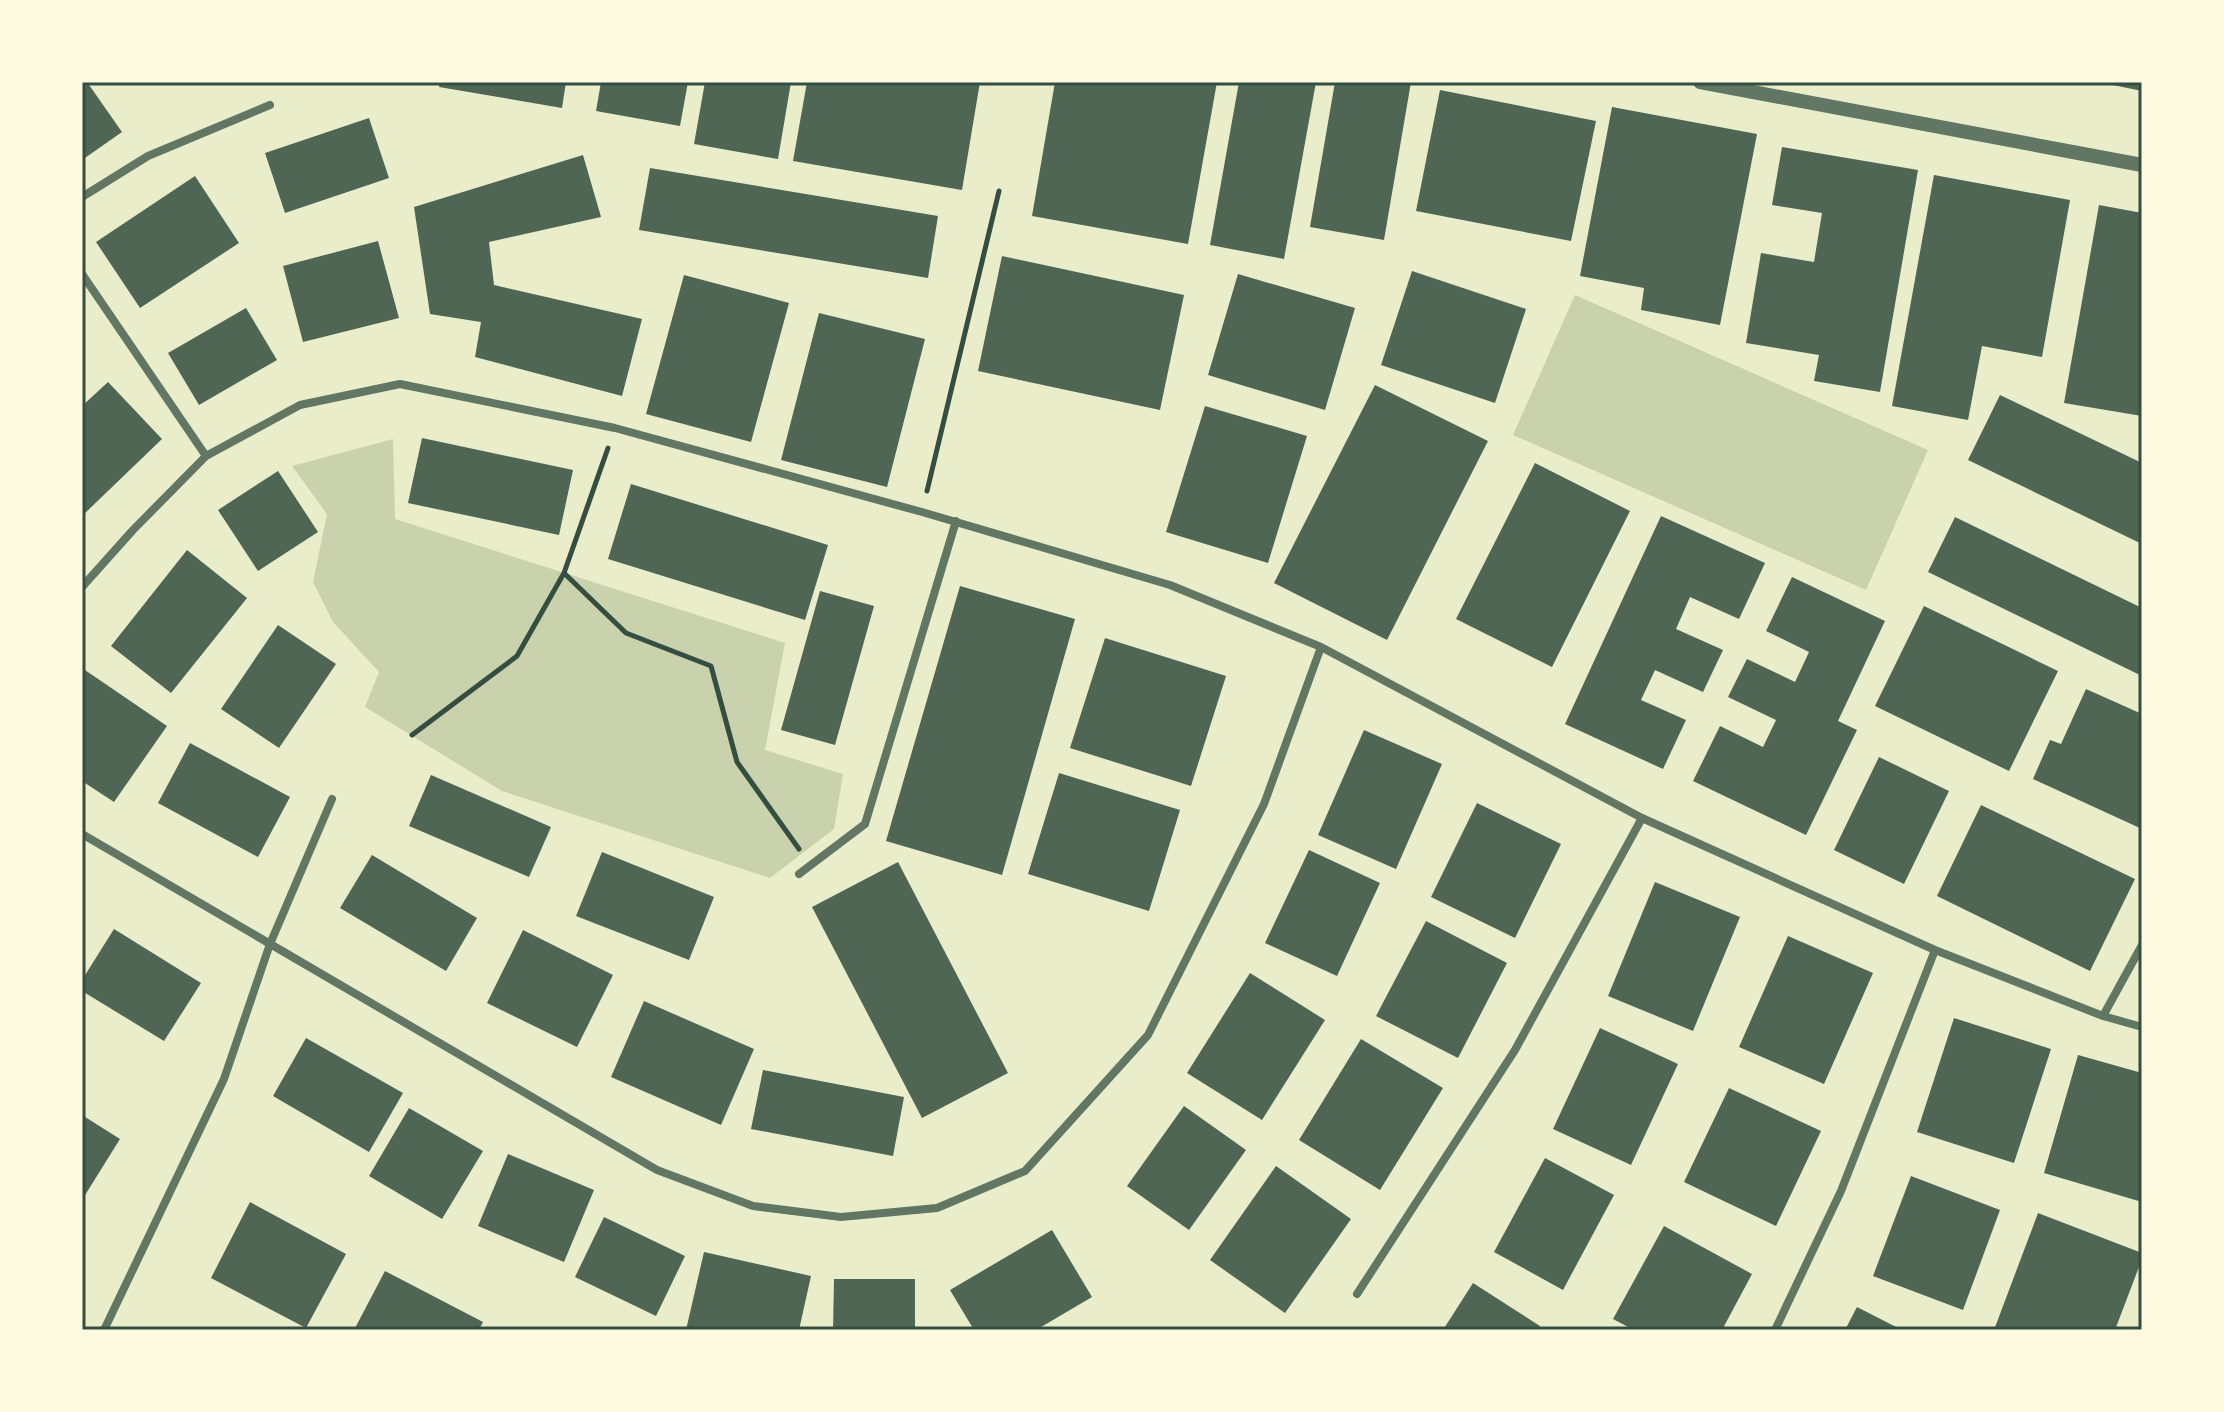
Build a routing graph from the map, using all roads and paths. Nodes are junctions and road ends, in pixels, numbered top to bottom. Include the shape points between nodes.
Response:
1 (1700, 82) edge
2 (270, 105) dead end
3 (2142, 165) edge
4 (999, 191) dead end
5 (82, 197) edge
6 (82, 274) edge
7 (615, 428) junction
8 (206, 456) junction
9 (922, 512) junction
10 (956, 521) junction
11 (564, 573) junction
12 (82, 587) edge
13 (1321, 647) junction
14 (412, 735) dead end
15 (332, 799) dead end
16 (1642, 818) junction
17 (82, 834) edge
18 (812, 865) junction
19 (799, 874) dead end
20 (270, 944) junction
21 (2142, 945) edge
22 (1935, 950) junction
23 (2103, 1016) junction
24 (2142, 1027) edge
25 (1357, 1294) dead end
26 (104, 1330) edge
27 (1775, 1330) edge

1 - 3 street
2 - 5 street via 148,156
4 - 9 path
6 - 8 street
7 - 8 street via 400,384 300,405
7 - 9 street
7 - 11 path
8 - 12 street
9 - 10 street
10 - 13 street via 1170,585
10 - 18 street via 865,824
11 - 14 path via 517,656
11 - 18 path via 626,633 711,666 737,762
13 - 16 street
13 - 20 street via 1264,804 1148,1035 1025,1171 937,1208 841,1217 753,1206 657,1170
15 - 20 street
16 - 22 street
16 - 25 street via 1515,1050
17 - 20 street
18 - 19 street
20 - 26 street via 224,1079
21 - 23 street
22 - 23 street
22 - 27 street via 1841,1191
23 - 24 street

